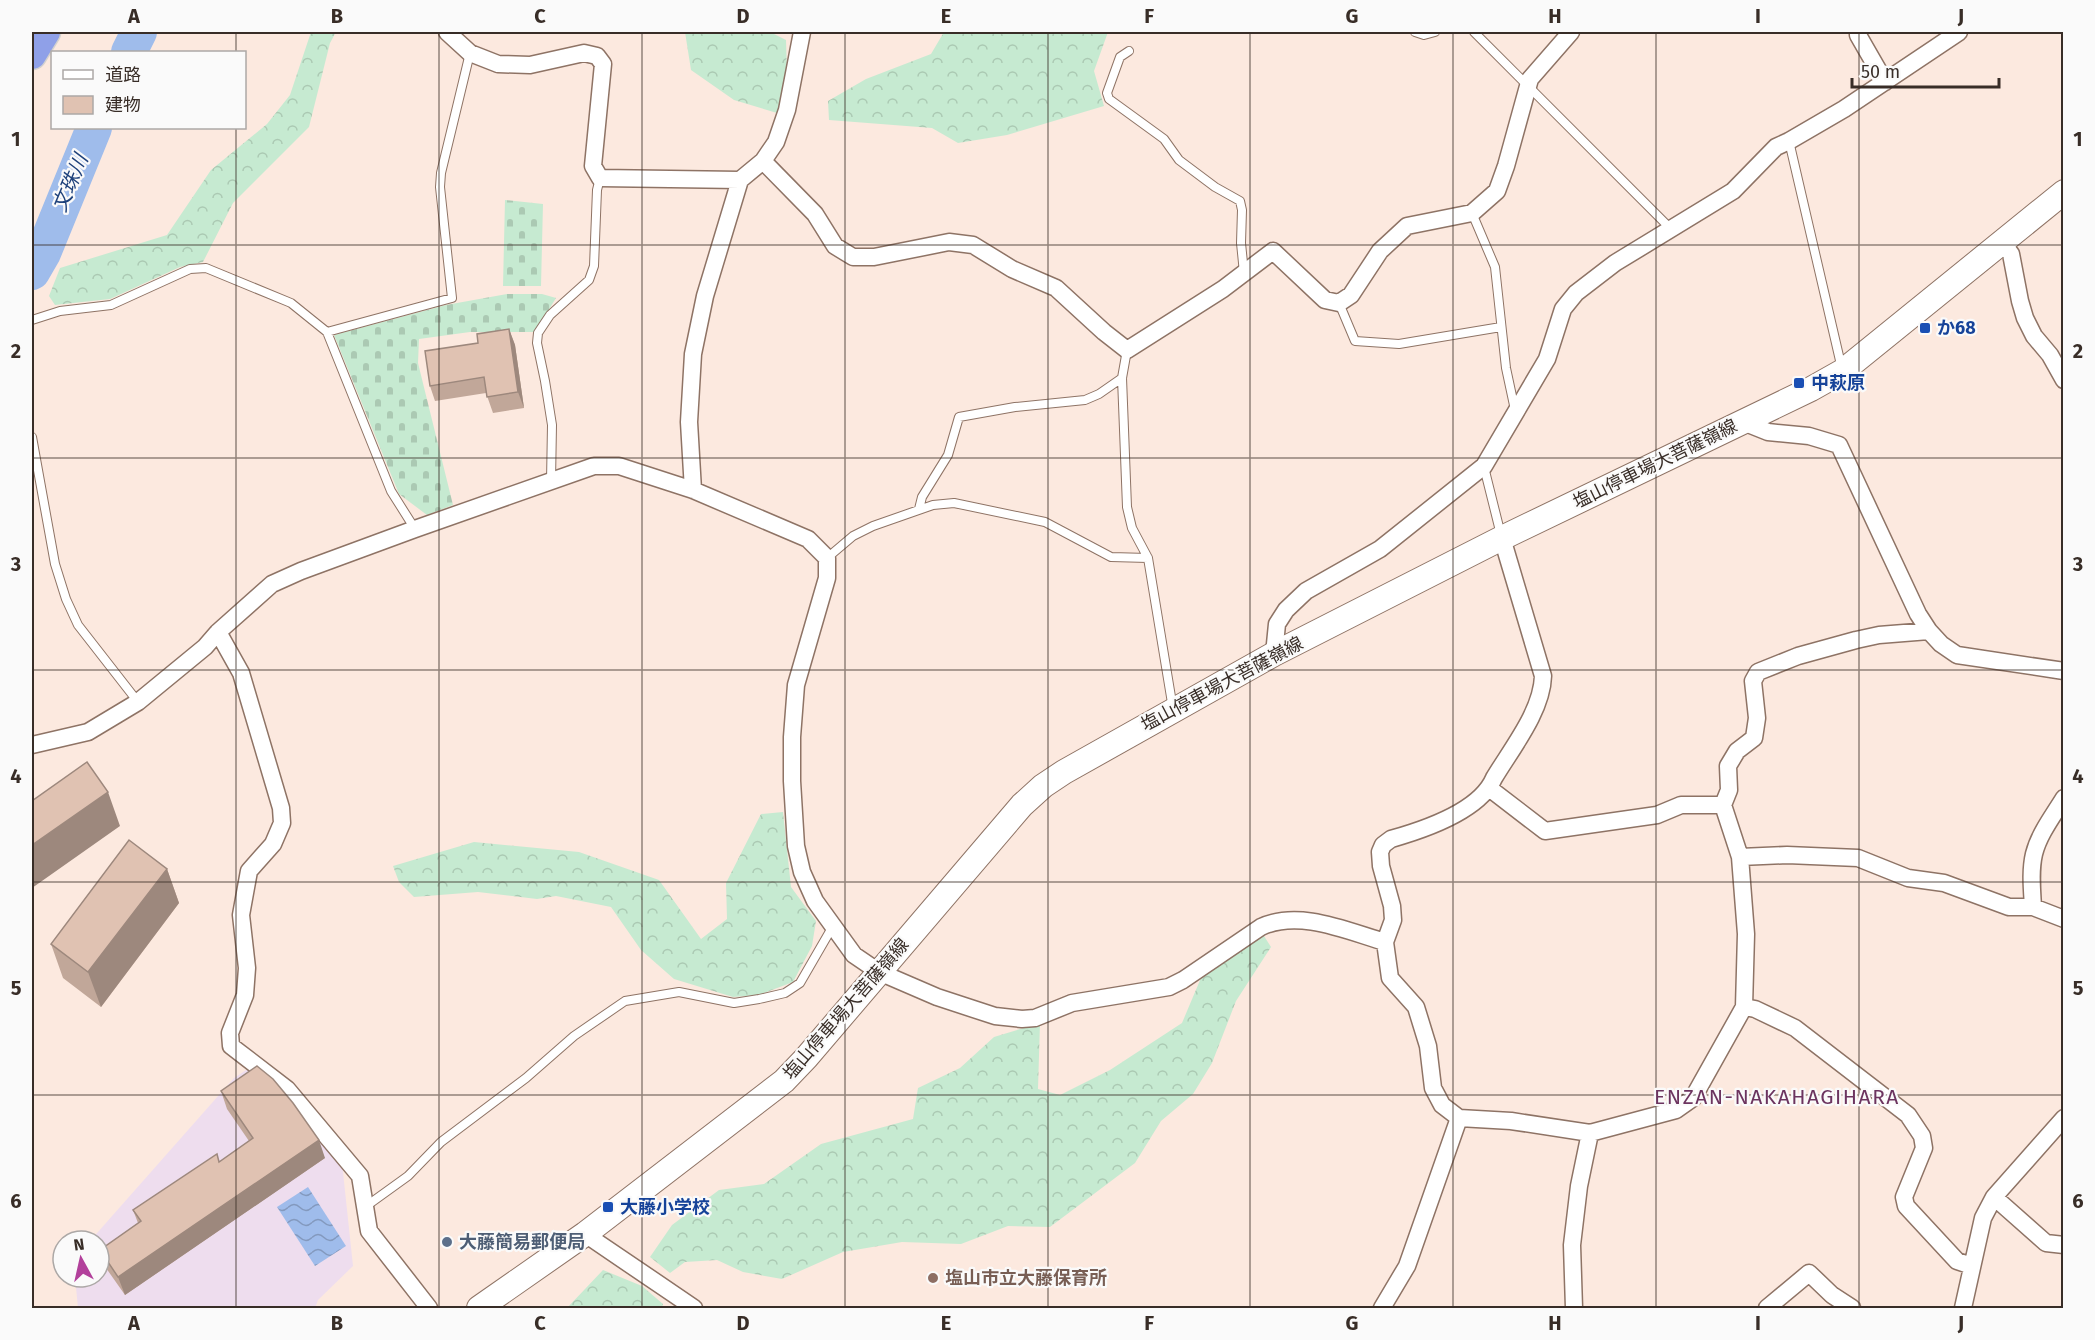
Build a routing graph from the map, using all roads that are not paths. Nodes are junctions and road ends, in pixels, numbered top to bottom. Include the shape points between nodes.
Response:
1 (46, 32) edge
2 (447, 32) edge
3 (802, 32) edge
4 (1415, 32) edge
5 (1435, 32) edge
6 (1474, 32) edge
7 (1571, 32) edge
8 (1858, 32) edge
9 (1959, 32) edge
10 (1129, 51) dead end
11 (470, 53) junction
12 (32, 55) edge
13 (1886, 82) junction
14 (1528, 86) junction
15 (1789, 141) junction
16 (763, 161) junction
17 (600, 178) junction
18 (740, 180) junction
19 (2064, 192) edge
20 (1472, 213) junction
21 (1671, 228) junction
22 (2002, 242) junction
23 (1244, 273) junction
24 (1339, 303) junction
25 (32, 320) edge
26 (1501, 327) junction
27 (327, 332) junction
28 (1127, 350) junction
29 (1843, 372) junction
30 (1122, 378) junction
31 (2064, 380) edge
32 (1515, 412) junction
33 (1743, 422) junction
34 (32, 437) edge
35 (1484, 466) junction
36 (551, 481) junction
37 (693, 490) junction
38 (919, 509) junction
39 (415, 529) junction
40 (1502, 538) junction
41 (827, 558) junction
42 (1148, 558) junction
43 (1929, 631) junction
44 (218, 632) junction
45 (1274, 654) junction
46 (2064, 671) edge
47 (138, 702) junction
48 (1173, 709) junction
49 (32, 745) edge
50 (1489, 788) junction
51 (2064, 798) edge
52 (1723, 805) junction
53 (1740, 857) junction
54 (2033, 907) junction
55 (2064, 919) edge
56 (833, 926) junction
57 (1385, 942) junction
58 (879, 972) junction
59 (1744, 1007) junction
60 (1459, 1118) junction
61 (2064, 1118) edge
62 (1590, 1133) junction
63 (1994, 1197) junction
64 (366, 1207) junction
65 (585, 1234) junction
66 (2064, 1245) edge
67 (1972, 1266) junction
68 (429, 1308) edge
69 (479, 1308) edge
70 (694, 1308) edge
71 (1382, 1308) edge
72 (1574, 1308) edge
73 (1767, 1308) edge
74 (1852, 1308) edge
75 (1963, 1308) edge

1 - 12 highway
2 - 11 street
3 - 16 street via 787,110 776,142
4 - 5 lane
6 - 14 lane
7 - 14 street
8 - 13 street
9 - 13 street
10 - 23 lane via 1120,57 1107,93 1109,99 1164,139 1179,160 1240,201
11 - 17 street via 498,64 530,65 584,53 597,56 603,64 593,166
11 - 27 lane via 441,173 452,298
13 - 15 street
14 - 20 street via 1497,191
14 - 21 lane
15 - 21 street via 1776,147 1733,190
15 - 29 lane
16 - 18 street
16 - 28 street via 815,214 835,246 853,258 949,242 972,245 1012,269 1056,288
17 - 18 street
17 - 36 lane via 594,266 589,280 550,315 538,333 552,425
18 - 37 street via 705,296 693,354 689,422
19 - 22 main road, 塩山停車場大菩薩嶺線
20 - 24 street via 1407,226 1380,251 1351,295
20 - 26 lane via 1495,267
21 - 32 street via 1576,293 1563,309 1547,359
22 - 29 main road, 塩山停車場大菩薩嶺線
22 - 31 street via 2011,254 2025,318
23 - 24 street via 1273,251 1325,300
23 - 28 street
24 - 26 lane via 1355,340 1399,344
25 - 27 lane via 60,310 111,305 190,269 206,268 291,303
26 - 32 lane
27 - 39 lane via 391,491
28 - 30 lane
29 - 33 main road, 塩山停車場大菩薩嶺線
30 - 38 lane via 1085,400 959,417 948,455 922,497
30 - 42 lane via 1127,507 1132,528
32 - 35 street
33 - 40 main road, 塩山停車場大菩薩嶺線
33 - 43 street via 1768,432 1809,436 1839,445
34 - 47 lane via 55,564 66,599 78,626
35 - 40 lane
35 - 45 street via 1380,549 1306,591 1276,624
36 - 37 street via 594,466 619,466
36 - 39 street
37 - 41 street via 808,539
38 - 41 lane via 854,536
38 - 42 lane via 954,503 1045,522 1111,557
39 - 44 street via 272,584
40 - 45 main road, 塩山停車場大菩薩嶺線
40 - 50 street via 1544,676 1537,705
41 - 56 street via 827,578 796,685 792,781 796,846 802,873
42 - 48 lane
43 - 46 street via 1957,656
43 - 52 street via 1856,640 1758,672 1753,681 1754,738 1737,751 1728,766 1729,790
44 - 47 street
44 - 64 street via 241,673 282,823 273,844 249,871 241,915 247,968 245,994 230,1033 231,1046 287,1089 345,1157 360,1176
45 - 48 main road, 塩山停車場大菩薩嶺線
47 - 49 street via 88,732
48 - 58 main road, 塩山停車場大菩薩嶺線 via 1042,786
50 - 52 street via 1545,831 1657,814 1681,805
50 - 57 street via 1451,818 1383,845 1381,866 1393,920
51 - 54 street via 2035,851
52 - 53 street
53 - 54 street via 1858,858 1908,878 1944,883 2009,907
53 - 59 street via 1746,934
54 - 55 street
56 - 58 street via 854,955
56 - 64 lane via 800,984 784,993 734,1003 679,992 625,1001 574,1036
57 - 58 street via 1303,919 1273,921 1169,987 1072,1003 1035,1018 1022,1019 994,1016
57 - 60 street via 1390,978 1416,1007 1428,1046 1433,1088 1442,1105
58 - 65 main road, 塩山停車場大菩薩嶺線 via 784,1081
59 - 62 street via 1693,1098 1676,1110
59 - 67 street via 1795,1028 1908,1115 1922,1136 1924,1148 1904,1197 1906,1206 1957,1261
60 - 62 street
60 - 71 street via 1407,1266
61 - 63 street
62 - 72 street via 1572,1245
63 - 66 street via 2046,1243
63 - 67 street via 1983,1218
64 - 68 street via 369,1231
65 - 69 main road, 塩山停車場大菩薩嶺線
65 - 70 street
67 - 75 street
73 - 74 street via 1809,1274

